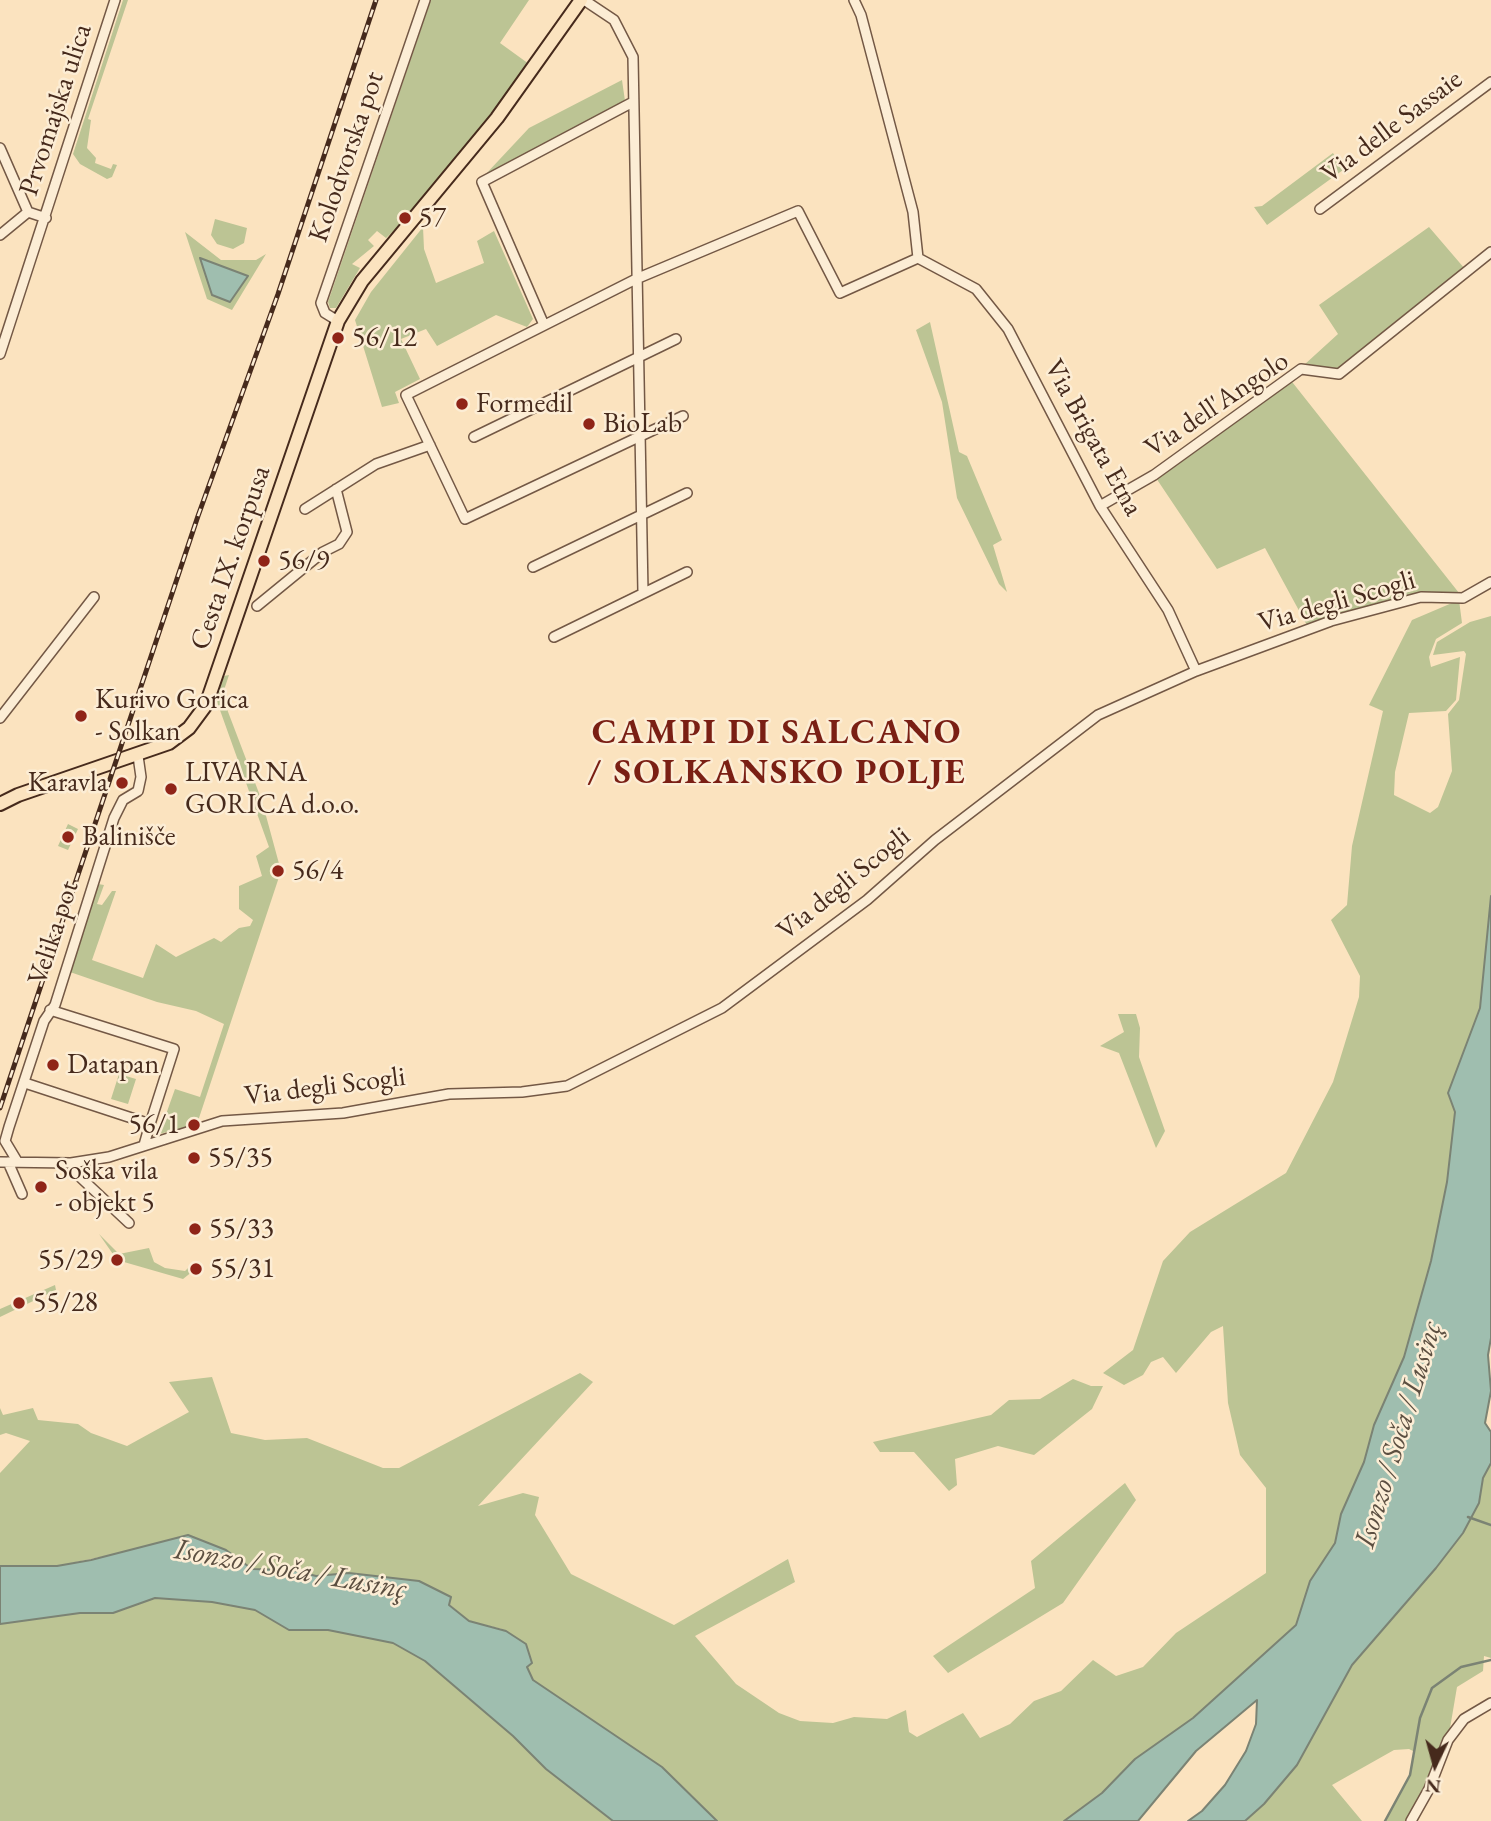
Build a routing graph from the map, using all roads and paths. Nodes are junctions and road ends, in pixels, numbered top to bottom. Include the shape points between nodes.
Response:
1 (115, 0) edge
2 (425, 0) edge
3 (582, 0) edge
4 (854, 0) edge
5 (1491, 82) edge
6 (633, 102) junction
7 (0, 148) edge
8 (1320, 209) dead end
9 (28, 212) junction
10 (46, 218) junction
11 (0, 235) edge
12 (1491, 252) edge
13 (918, 258) junction
14 (636, 279) junction
15 (338, 321) junction
16 (544, 325) junction
17 (676, 339) dead end
18 (0, 354) edge
19 (637, 359) junction
20 (683, 416) dead end
21 (474, 437) dead end
22 (638, 439) junction
23 (430, 445) junction
24 (336, 489) junction
25 (687, 493) dead end
26 (1100, 506) junction
27 (305, 509) dead end
28 (640, 515) junction
29 (533, 567) dead end
30 (687, 572) dead end
31 (1491, 582) edge
32 (643, 592) junction
33 (94, 597) dead end
34 (257, 606) dead end
35 (554, 637) dead end
36 (1196, 671) junction
37 (0, 718) edge
38 (138, 756) junction
39 (0, 804) edge
40 (50, 1010) junction
41 (24, 1083) junction
42 (149, 1124) junction
43 (144, 1145) junction
44 (8, 1162) edge
45 (71, 1163) junction
46 (22, 1194) dead end
47 (130, 1223) dead end
48 (1491, 1703) edge
49 (1411, 1821) edge

1 - 10 street, Prvomajska ulica
2 - 15 street, Kolodvorska pot via 321,303 325,313
3 - 6 street via 614,20 626,38 633,57
3 - 15 main road, Cesta IX. korpusa via 497,118 362,281
4 - 13 street via 913,212
5 - 8 street, Via delle Sassaie
6 - 14 street
6 - 16 street via 482,182
7 - 9 street
9 - 10 street
9 - 11 street
10 - 18 street, Prvomajska ulica
12 - 26 street, Via dell'Angolo via 1339,374 1301,369 1154,475
13 - 14 street via 840,293 798,211
13 - 26 street, Via Brigata Etna via 976,289 1008,329
14 - 16 street
14 - 19 street
15 - 38 main road, Cesta IX. korpusa via 206,705 189,728 169,743
16 - 23 street via 406,395
17 - 19 street
19 - 21 street
19 - 22 street
20 - 22 street
22 - 23 street via 465,519
22 - 28 street
23 - 24 street via 376,464
24 - 27 street
24 - 34 street via 346,518 346,532 339,544
25 - 28 street
26 - 36 street, Via Brigata Etna via 1168,610
28 - 29 street
28 - 32 street
30 - 32 street
31 - 36 street, Via degli Scogli via 1463,598 1421,597 1331,621
32 - 35 street
33 - 37 street
36 - 43 street, Via degli Scogli via 1098,715 935,840 867,901 722,1008 567,1086 449,1094 342,1113 222,1121
38 - 39 main road, Cesta IX. korpusa
38 - 40 street, Velika pot via 138,791 123,800 114,818
40 - 41 street, Velika pot
40 - 42 street, Velika pot via 174,1049
41 - 42 street
41 - 44 street, Velika pot via 5,1142
42 - 43 street, Velika pot
43 - 45 street
44 - 45 street
44 - 46 street
45 - 47 street via 79,1177
48 - 49 street via 1464,1719 1448,1740

